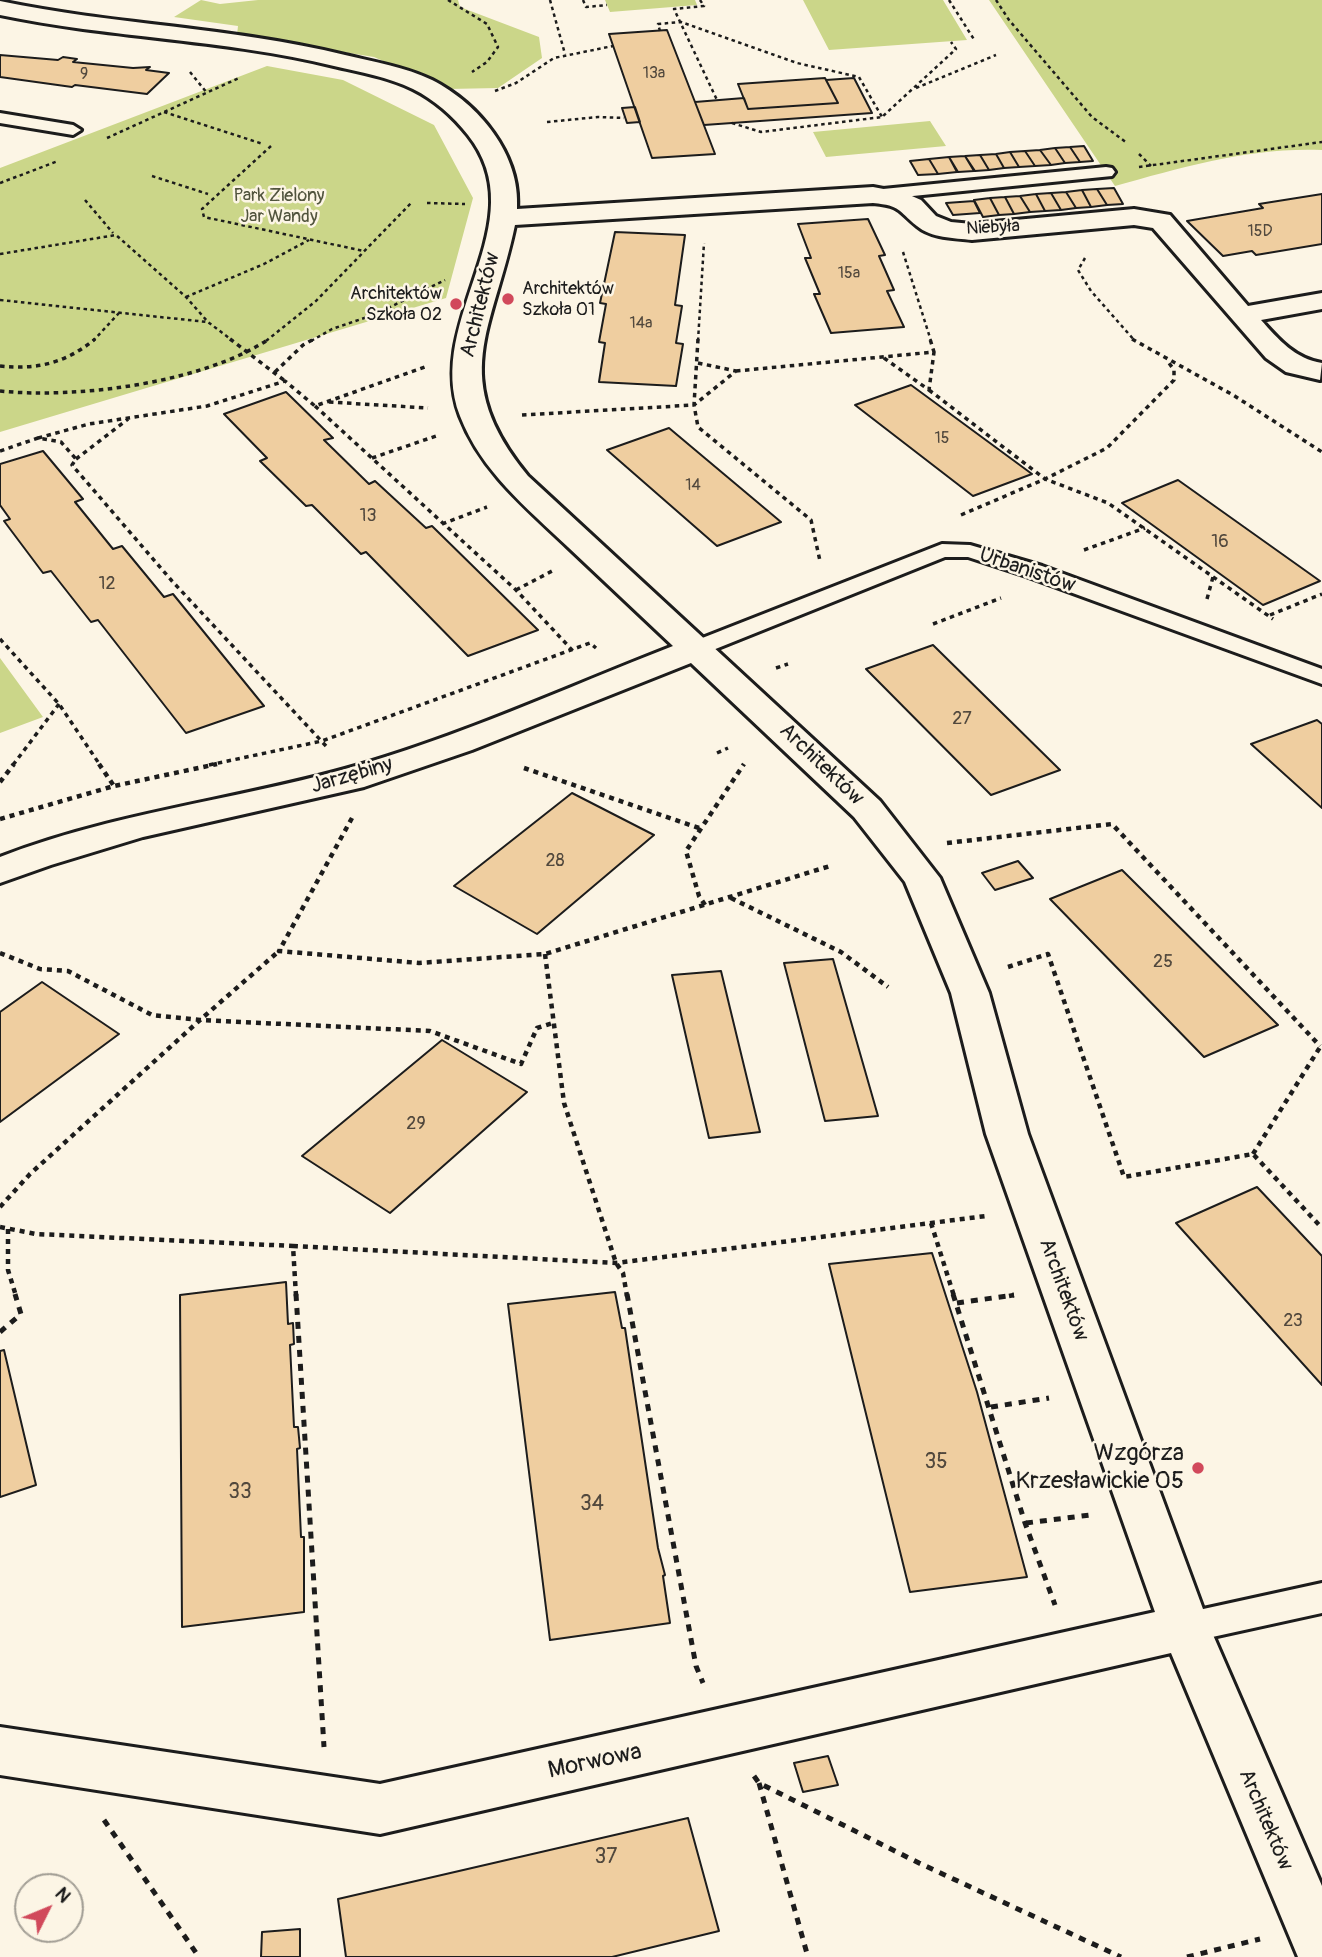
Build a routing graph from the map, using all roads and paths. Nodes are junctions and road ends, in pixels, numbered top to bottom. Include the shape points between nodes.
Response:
1 (448, 0) edge
2 (551, 0) edge
3 (583, 0) edge
4 (700, 0) edge
5 (949, 0) edge
6 (996, 0) edge
7 (607, 5) dead end
8 (0, 8) edge
9 (681, 22) junction
10 (660, 31) dead end
11 (975, 41) dead end
12 (951, 42) dead end
13 (613, 46) dead end
14 (298, 48) junction
15 (565, 54) junction
16 (996, 55) dead end
17 (183, 62) dead end
18 (467, 76) dead end
19 (912, 90) junction
20 (206, 93) junction
21 (490, 94) dead end
22 (717, 100) dead end
23 (164, 113) junction
24 (882, 117) junction
25 (0, 118) edge
26 (624, 118) dead end
27 (547, 122) dead end
28 (732, 123) dead end
29 (73, 130) dead end
30 (101, 141) dead end
31 (1322, 142) edge
32 (263, 144) dead end
33 (271, 146) dead end
34 (63, 159) dead end
35 (1151, 166) junction
36 (1106, 172) joint
37 (152, 176) dead end
38 (0, 183) edge
39 (208, 194) dead end
40 (873, 195) junction
41 (85, 200) dead end
42 (412, 202) dead end
43 (427, 203) dead end
44 (465, 204) dead end
45 (505, 218) junction
46 (113, 233) dead end
47 (309, 240) junction
48 (704, 240) dead end
49 (364, 251) junction
50 (1092, 251) dead end
51 (903, 252) dead end
52 (0, 254) edge
53 (449, 277) dead end
54 (186, 297) junction
55 (0, 300) edge
56 (1322, 301) edge
57 (119, 313) junction
58 (1241, 315) junction
59 (208, 322) junction
60 (250, 351) junction
61 (934, 352) junction
62 (882, 357) junction
63 (698, 363) junction
64 (1174, 363) junction
65 (433, 364) dead end
66 (0, 366) edge
67 (736, 371) junction
68 (1320, 371) dead end
69 (275, 372) junction
70 (285, 381) junction
71 (929, 390) junction
72 (0, 391) edge
73 (326, 401) junction
74 (694, 405) junction
75 (314, 406) junction
76 (433, 408) dead end
77 (518, 415) dead end
78 (130, 417) junction
79 (442, 435) dead end
80 (38, 438) junction
81 (0, 451) edge
82 (1322, 452) edge
83 (372, 457) junction
84 (76, 459) junction
85 (1045, 479) junction
86 (490, 505) dead end
87 (961, 515) dead end
88 (442, 524) junction
89 (1146, 528) junction
90 (821, 566) dead end
91 (557, 569) dead end
92 (1034, 571) junction
93 (516, 590) junction
94 (1322, 594) edge
95 (1007, 595) dead end
96 (1270, 615) junction
97 (1278, 623) dead end
98 (933, 624) dead end
99 (0, 639) edge
100 (590, 643) dead end
101 (695, 649) junction
102 (573, 651) junction
103 (1322, 677) edge
104 (59, 704) junction
105 (322, 741) junction
106 (727, 748) dead end
107 (718, 753) dead end
108 (744, 764) dead end
109 (524, 768) dead end
110 (352, 779) junction
111 (0, 782) edge
112 (114, 786) junction
113 (0, 819) edge
114 (699, 828) junction
115 (342, 838) dead end
116 (936, 845) dead end
117 (830, 866) dead end
118 (0, 871) edge
119 (729, 897) junction
120 (705, 905) junction
121 (279, 951) junction
122 (0, 953) edge
123 (545, 954) junction
124 (999, 970) dead end
125 (888, 986) dead end
126 (200, 1020) junction
127 (553, 1023) junction
128 (1321, 1045) edge
129 (1253, 1154) junction
130 (0, 1207) edge
131 (996, 1214) dead end
132 (931, 1223) junction
133 (0, 1227) edge
134 (1322, 1228) edge
135 (8, 1229) junction
136 (293, 1246) junction
137 (616, 1263) junction
138 (1022, 1294) dead end
139 (957, 1303) junction
140 (0, 1332) edge
141 (1057, 1397) dead end
142 (991, 1407) junction
143 (1094, 1514) dead end
144 (1026, 1524) junction
145 (1322, 1598) edge
146 (1056, 1607) dead end
147 (1185, 1628) junction
148 (724, 1734) junction
149 (0, 1751) edge
150 (62, 1757) junction
151 (759, 1783) junction
152 (328, 1804) junction
153 (1259, 1939) dead end
154 (1322, 1950) edge
155 (199, 1957) edge
156 (808, 1957) edge
157 (1121, 1957) edge
158 (1187, 1957) edge

1 - 18 path via 487,24 498,47 498,52
2 - 15 path
3 - 7 path via 586,7
4 - 9 path via 704,6 674,9
5 - 11 path
6 - 35 path via 1092,117
8 - 14 street, Architektów via 72,22
9 - 10 path via 658,24
9 - 22 path
9 - 24 path via 797,63 859,77
12 - 19 path via 956,49
13 - 15 path
14 - 20 path
14 - 45 street, Architektów via 412,80 462,110 488,144 502,173
15 - 21 path
16 - 19 path
17 - 20 path
19 - 24 path
20 - 23 path
23 - 30 path
23 - 32 path
24 - 28 path via 761,132
25 - 29 lane
26 - 27 path
31 - 35 path
33 - 47 path via 213,196 202,209 204,217
34 - 38 path
35 - 36 path
36 - 40 lane
37 - 39 path
40 - 45 street, Niebyła
40 - 58 street, Niebyła via 912,205 927,222 947,230 972,232 1134,217 1161,221
41 - 46 path
42 - 49 path
43 - 44 path
45 - 101 street, Architektów via 467,351 468,391 478,423 489,446 517,482
47 - 49 path
47 - 54 path
48 - 63 path
49 - 60 path via 298,316
50 - 64 path via 1078,270 1091,291 1130,338
51 - 61 path
52 - 54 path via 116,235
53 - 69 path via 376,314 332,329 303,345
54 - 59 path
55 - 57 path
56 - 58 street
57 - 59 path
57 - 66 path via 101,337 79,353 42,366
58 - 68 street via 1286,361
59 - 60 path
60 - 69 path
60 - 72 path via 218,364 113,389 61,395
61 - 62 path
61 - 71 path
62 - 67 path
62 - 71 path
63 - 67 path
63 - 74 path
64 - 82 path via 1264,413
64 - 85 path via 1169,363 1174,380 1107,448
65 - 73 path
67 - 74 path
69 - 70 path
70 - 75 path
70 - 78 path via 207,406
71 - 85 path
73 - 75 path
73 - 76 path
74 - 77 path
74 - 90 path via 698,427 811,520
75 - 83 path
78 - 80 path
78 - 84 path
79 - 83 path
80 - 81 path
80 - 84 path via 61,442
83 - 88 path
84 - 105 path via 72,465 172,581
85 - 87 path
85 - 89 path via 1108,503
86 - 88 path
88 - 93 path
89 - 92 path
89 - 96 path
91 - 93 path
92 - 101 lane, Urbanistów via 970,551 942,550
92 - 103 lane, Urbanistów
93 - 102 path
94 - 96 path
95 - 98 path
96 - 97 path
99 - 104 path
100 - 102 path
101 - 110 street, Jarzębiny via 460,742
101 - 147 street, Architektów via 867,809 922,878 970,993 1007,1134
102 - 105 path
104 - 111 path
104 - 112 path
105 - 110 path
105 - 112 path
106 - 107 path
108 - 114 path
109 - 114 path
110 - 118 street, Jarzębiny via 139,826
112 - 113 path
114 - 120 path via 686,851
115 - 121 path
116 - 128 path via 1112,824
117 - 119 path
119 - 120 path
119 - 125 path via 841,952
120 - 123 path
121 - 123 path via 419,963
121 - 126 path
122 - 126 path via 40,969 68,971 152,1015
123 - 127 path
124 - 129 path via 1048,954 1124,1177
126 - 127 path via 430,1031 521,1064 537,1028
126 - 130 path via 30,1174
127 - 137 path via 564,1102
128 - 129 path
129 - 134 path
131 - 132 path
132 - 137 path
132 - 139 path
133 - 135 path
135 - 136 path
135 - 140 path via 9,1270 21,1314
136 - 137 path
136 - 152 path
137 - 148 path via 623,1273 695,1666
138 - 139 path
139 - 142 path
141 - 142 path
142 - 144 path
143 - 144 path
144 - 146 path
145 - 147 lane
147 - 148 street, Morwowa
147 - 154 street, Architektów
148 - 151 path
148 - 152 street, Morwowa via 380,1809
149 - 150 street, Morwowa
150 - 152 street, Morwowa
150 - 155 path
151 - 156 path
151 - 157 path
153 - 158 path

